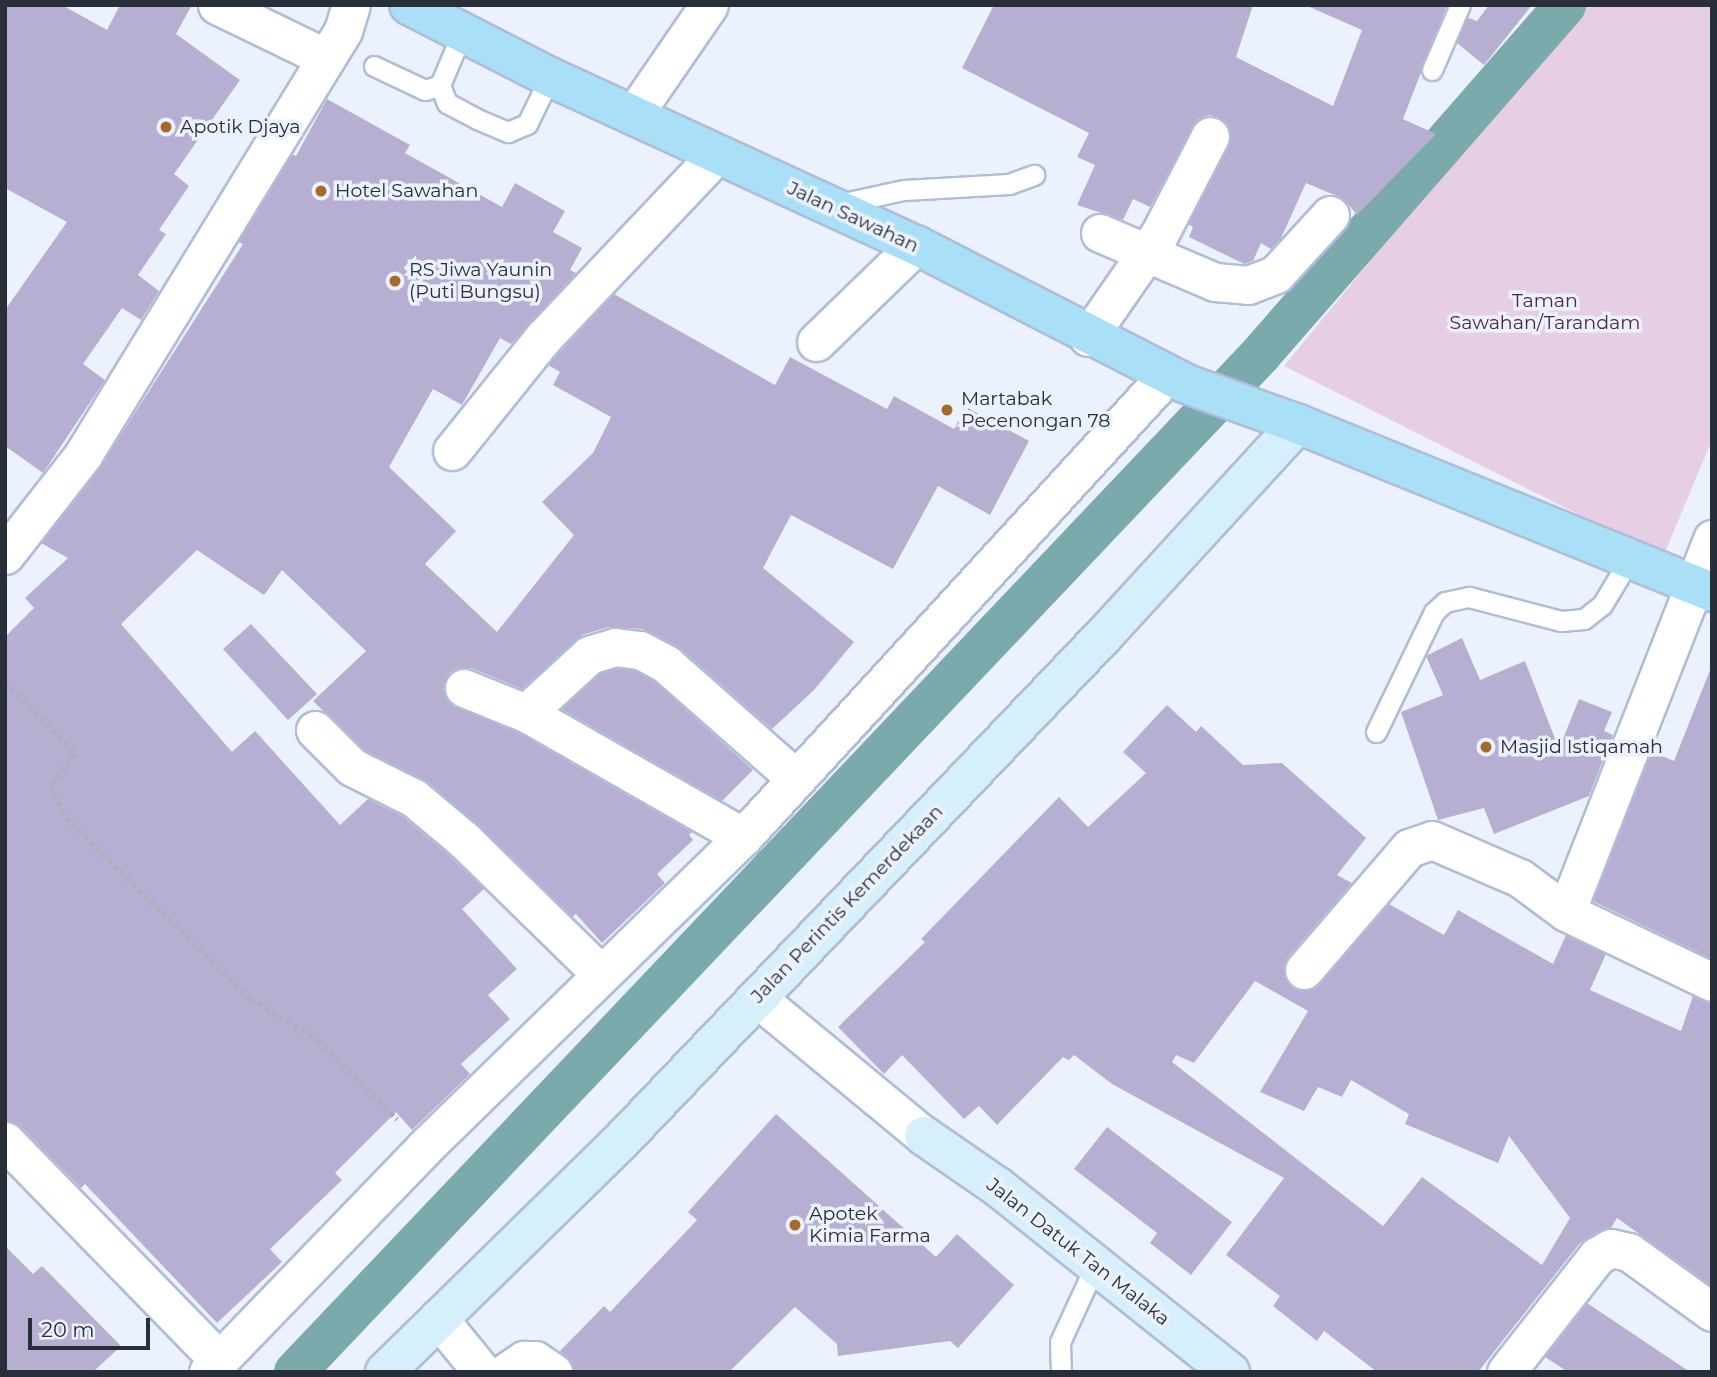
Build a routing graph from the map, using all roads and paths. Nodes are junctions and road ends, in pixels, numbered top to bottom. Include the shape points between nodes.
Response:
1 (217, 5) edge
2 (351, 5) edge
3 (409, 5) edge
4 (709, 5) edge
5 (1460, 5) edge
6 (456, 21) edge
7 (326, 58) junction
8 (374, 66) dead end
9 (1432, 70) dead end
10 (550, 77) junction
11 (440, 85) junction
12 (634, 114) junction
13 (1210, 136) dead end
14 (717, 154) junction
15 (1034, 175) dead end
16 (831, 206) junction
17 (1331, 215) dead end
18 (1100, 233) dead end
19 (916, 245) junction
20 (1146, 253) junction
21 (1088, 337) junction
22 (816, 342) dead end
23 (1176, 379) junction
24 (1287, 420) junction
25 (452, 451) dead end
26 (1712, 539) edge
27 (5, 555) edge
28 (1629, 560) junction
29 (1703, 589) edge
30 (5, 681) edge
31 (464, 688) dead end
32 (526, 713) junction
33 (316, 730) dead end
34 (1376, 732) dead end
35 (794, 777) junction
36 (743, 837) junction
37 (1566, 912) junction
38 (1304, 970) dead end
39 (600, 973) junction
40 (1712, 982) edge
41 (757, 998) junction
42 (924, 1136) joint
43 (5, 1141) edge
44 (425, 1147) junction
45 (1095, 1266) junction
46 (1710, 1308) edge
47 (438, 1318) junction
48 (214, 1366) edge
49 (385, 1372) edge
50 (482, 1372) edge
51 (506, 1372) edge
52 (553, 1372) edge
53 (1061, 1372) edge
54 (1230, 1372) edge
55 (1506, 1372) edge

1 - 7 street
2 - 7 street via 343,31
3 - 6 main road, Jalan Sawahan
4 - 12 street
5 - 9 lane
6 - 10 main road, Jalan Sawahan
6 - 11 lane
7 - 27 street via 83,455
8 - 11 lane via 425,90
10 - 11 lane via 527,124 508,132 447,103
10 - 12 main road, Jalan Sawahan
12 - 14 main road, Jalan Sawahan
13 - 20 street
14 - 16 main road, Jalan Sawahan
14 - 25 street via 543,338
15 - 16 lane via 1009,184 904,190
16 - 19 main road, Jalan Sawahan
17 - 20 street via 1276,275 1248,285 1215,282
18 - 20 street
19 - 21 main road, Jalan Sawahan
19 - 22 street
20 - 21 street
21 - 23 main road, Jalan Sawahan
23 - 24 main road, Jalan Sawahan
23 - 35 street
24 - 28 main road, Jalan Sawahan
24 - 41 main road, Jalan Perintis Kemerdekaan via 1117,622
26 - 29 street
28 - 29 main road, Jalan Sawahan
28 - 34 lane via 1602,605 1584,619 1561,621 1469,597 1445,602 1434,612
29 - 37 street
30 - 44 path via 76,754 50,787 66,817 250,999 318,1040
31 - 32 street
32 - 35 street via 589,655 615,646 640,650 666,664
32 - 36 street
33 - 39 street via 352,767 414,798 464,840
35 - 36 street
36 - 39 street
37 - 38 street via 1520,878 1447,843 1421,841 1409,848
37 - 40 street
39 - 44 street
41 - 42 street
41 - 47 main road, Jalan Perintis Kemerdekaan via 621,1141
42 - 45 main road, Jalan Datuk Tan Malaka via 998,1187
43 - 48 street
44 - 48 street
45 - 53 lane via 1060,1342
45 - 54 main road, Jalan Datuk Tan Malaka
46 - 55 street via 1629,1251 1611,1248 1597,1256
47 - 49 main road, Jalan Perintis Kemerdekaan
47 - 50 street
51 - 52 street via 524,1360 535,1360

